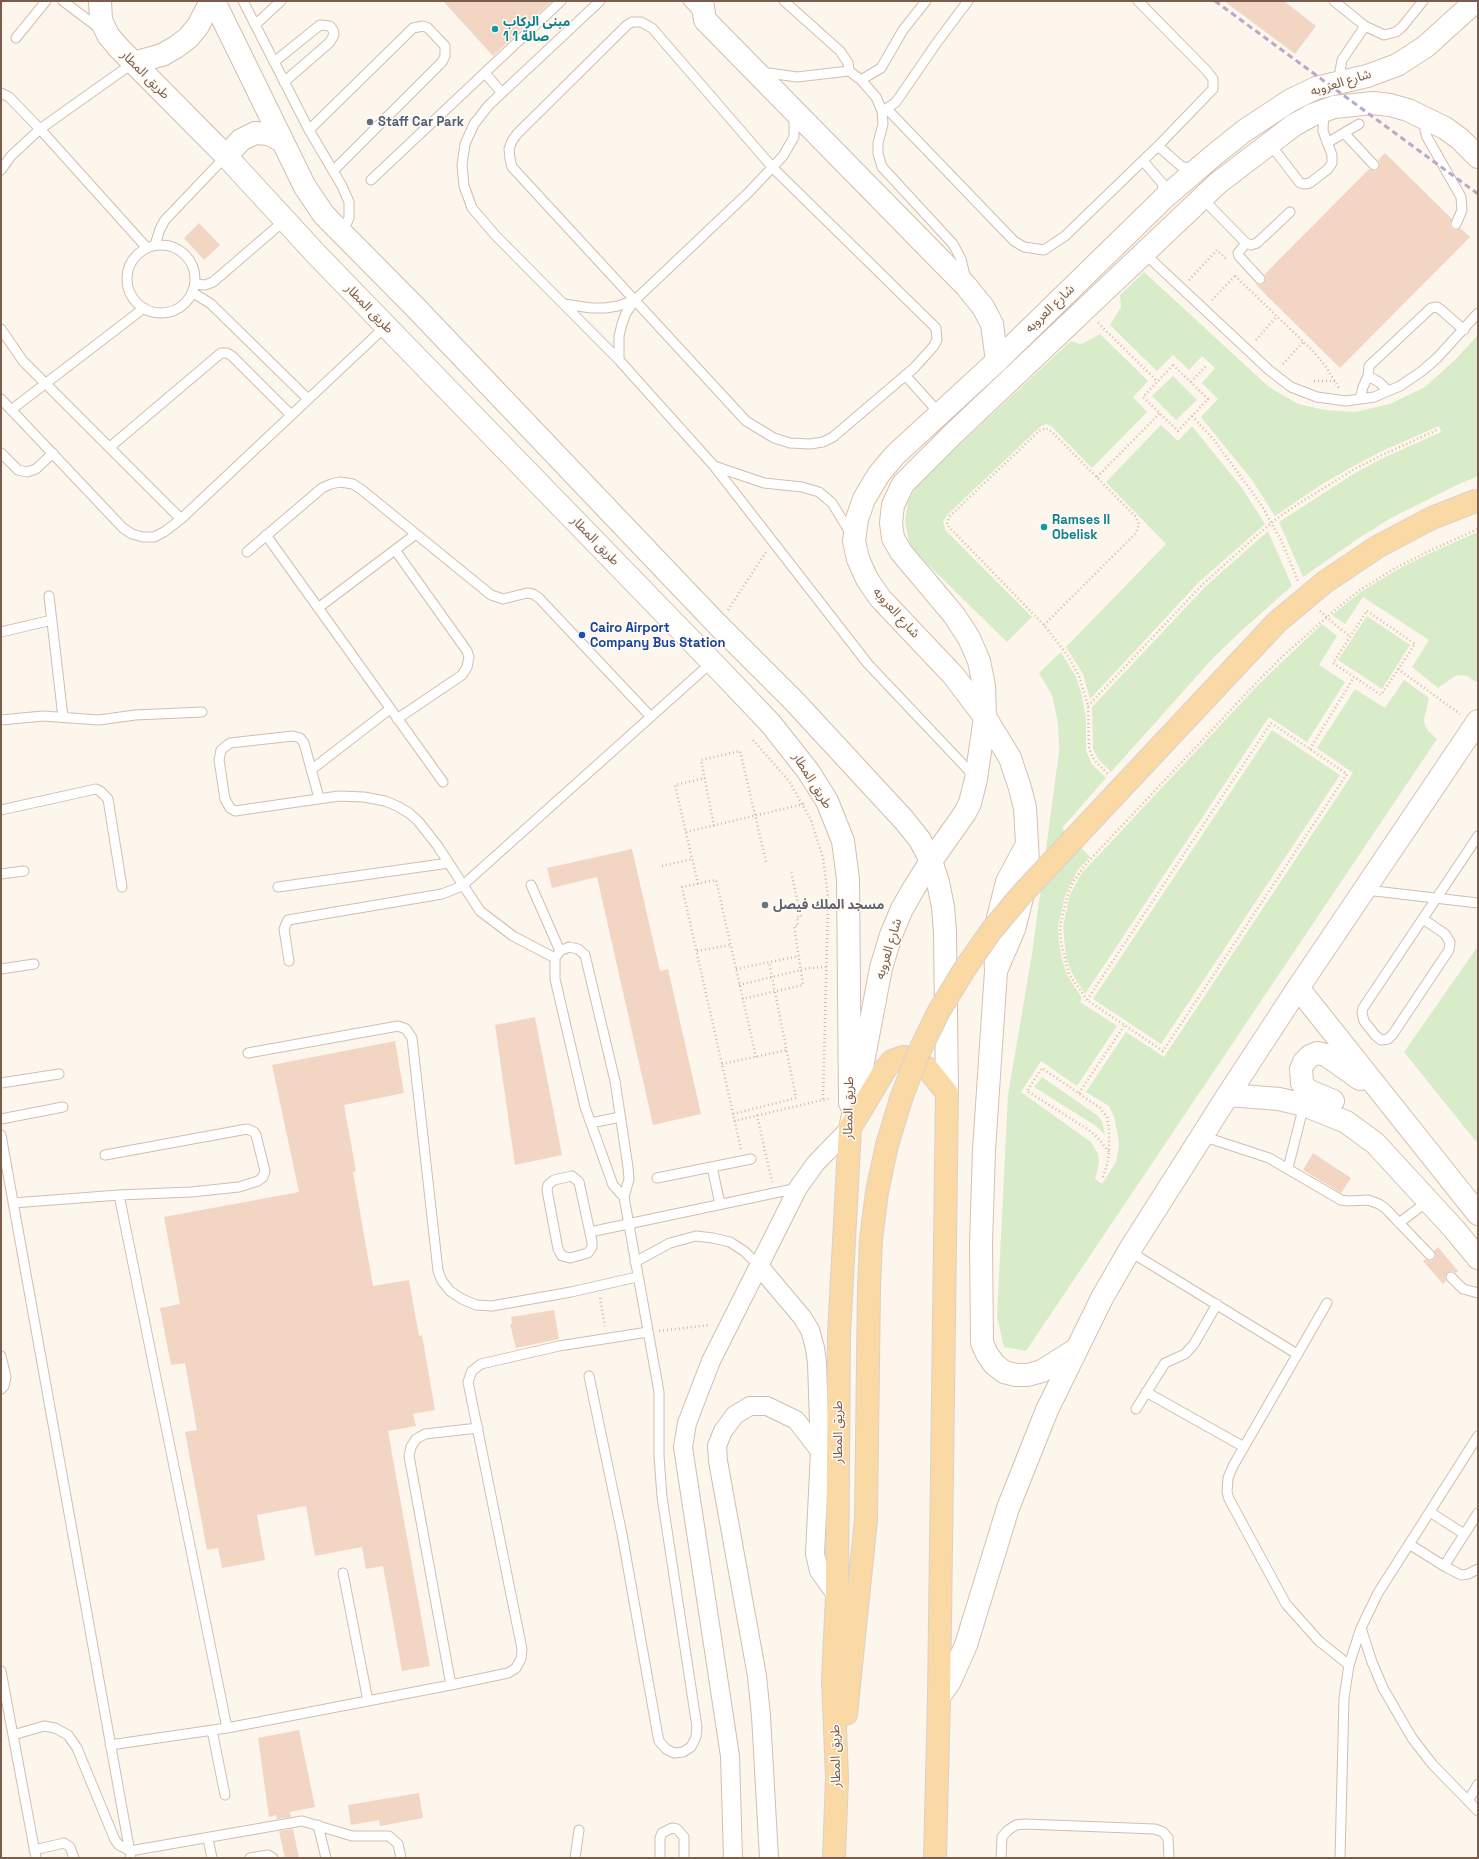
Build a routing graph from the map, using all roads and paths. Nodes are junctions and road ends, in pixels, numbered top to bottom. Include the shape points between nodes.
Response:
1 (46, 1) edge
2 (63, 1) edge
3 (100, 1) edge
4 (212, 1) edge
5 (243, 1) edge
6 (281, 1) edge
7 (561, 1) edge
8 (600, 1) edge
9 (688, 1) edge
10 (784, 1) edge
11 (926, 1) edge
12 (968, 1) edge
13 (1138, 1) edge
14 (1334, 1) edge
15 (1423, 1) edge
16 (1476, 1) edge
17 (703, 10) edge
18 (255, 25) junction
19 (1365, 26) junction
20 (108, 35) junction
21 (16, 38) dead end
22 (274, 62) junction
23 (133, 63) junction
24 (755, 70) junction
25 (849, 71) junction
26 (485, 73) junction
27 (861, 80) junction
28 (284, 82) junction
29 (1344, 82) junction
30 (502, 92) junction
31 (1, 93) edge
32 (793, 110) junction
33 (885, 110) junction
34 (1324, 110) junction
35 (1427, 118) junction
36 (1359, 124) dead end
37 (40, 129) junction
38 (309, 130) junction
39 (1344, 133) junction
40 (282, 141) junction
41 (1327, 143) junction
42 (1158, 146) junction
43 (1265, 146) junction
44 (226, 156) junction
45 (1478, 157) edge
46 (1143, 161) junction
47 (1374, 164) dead end
48 (773, 168) junction
49 (1, 170) edge
50 (1196, 170) junction
51 (333, 171) junction
52 (371, 180) dead end
53 (1164, 198) junction
54 (1202, 198) junction
55 (1290, 212) dead end
56 (285, 220) junction
57 (1456, 224) dead end
58 (342, 234) junction
59 (1246, 243) junction
60 (151, 246) junction
61 (1144, 253) junction
62 (317, 255) junction
63 (1228, 261) dead end
64 (1239, 272) dead end
65 (1184, 275) dead end
66 (1235, 276) junction
67 (1260, 279) dead end
68 (1189, 280) junction
69 (1195, 285) dead end
70 (966, 286) junction
71 (194, 288) junction
72 (1206, 295) dead end
73 (635, 300) junction
74 (1212, 300) junction
75 (563, 304) junction
76 (1217, 305) dead end
77 (144, 308) junction
78 (1084, 310) junction
79 (1478, 313) edge
80 (1277, 316) junction
81 (386, 326) junction
82 (1, 329) edge
83 (1464, 330) junction
84 (1251, 335) dead end
85 (1256, 340) junction
86 (1304, 341) junction
87 (1262, 345) dead end
88 (619, 360) junction
89 (1278, 360) dead end
90 (997, 361) junction
91 (1283, 364) junction
92 (1207, 365) dead end
93 (1287, 367) dead end
94 (905, 375) junction
95 (1368, 376) junction
96 (1308, 379) dead end
97 (1335, 381) junction
98 (1157, 382) junction
99 (1191, 382) junction
100 (47, 384) junction
101 (1388, 391) junction
102 (1, 399) edge
103 (308, 399) junction
104 (1360, 399) junction
105 (1346, 401) junction
106 (12, 410) junction
107 (1160, 413) junction
108 (940, 414) junction
109 (291, 415) junction
110 (1192, 416) junction
111 (1440, 429) dead end
112 (110, 447) junction
113 (1, 453) edge
114 (52, 454) junction
115 (714, 466) junction
116 (1096, 477) junction
117 (1478, 500) edge
118 (181, 519) junction
119 (1272, 522) junction
120 (1478, 529) edge
121 (416, 534) junction
122 (266, 535) junction
123 (854, 541) junction
124 (773, 542) junction
125 (396, 550) junction
126 (247, 552) dead end
127 (1299, 584) dead end
128 (49, 596) dead end
129 (1316, 607) dead end
130 (318, 608) junction
131 (1326, 618) junction
132 (52, 620) junction
133 (717, 624) junction
134 (1044, 625) junction
135 (1, 632) edge
136 (1350, 636) junction
137 (694, 643) junction
138 (712, 662) junction
139 (1398, 669) junction
140 (1354, 677) junction
141 (780, 687) junction
142 (1088, 706) junction
143 (390, 709) junction
144 (758, 710) junction
145 (202, 712) dead end
146 (63, 717) junction
147 (985, 717) junction
148 (651, 718) junction
149 (397, 719) junction
150 (1, 720) edge
151 (1477, 723) edge
152 (753, 740) dead end
153 (1310, 749) junction
154 (312, 770) junction
155 (1111, 776) dead end
156 (705, 778) junction
157 (976, 779) junction
158 (443, 782) dead end
159 (319, 798) junction
160 (804, 804) junction
161 (1, 810) edge
162 (755, 815) junction
163 (714, 826) junction
164 (686, 832) junction
165 (1478, 836) edge
166 (692, 859) junction
167 (931, 861) junction
168 (766, 862) dead end
169 (449, 863) junction
170 (662, 866) dead end
171 (24, 871) dead end
172 (791, 871) dead end
173 (1, 874) edge
174 (698, 884) junction
175 (531, 885) dead end
176 (462, 886) junction
177 (122, 887) dead end
178 (278, 887) dead end
179 (1364, 890) junction
180 (1437, 898) junction
181 (1478, 903) edge
182 (1423, 919) junction
183 (730, 945) junction
184 (697, 951) junction
185 (558, 954) junction
186 (799, 956) junction
187 (289, 961) dead end
188 (769, 962) junction
189 (34, 964) dead end
190 (849, 966) junction
191 (826, 967) junction
192 (1, 969) edge
193 (736, 969) junction
194 (801, 970) junction
195 (772, 977) junction
196 (739, 985) junction
197 (1298, 988) junction
198 (775, 992) junction
199 (742, 999) junction
200 (1087, 1000) junction
201 (1124, 1026) junction
202 (787, 1050) junction
203 (248, 1053) dead end
204 (756, 1057) junction
205 (722, 1064) junction
206 (59, 1074) dead end
207 (1, 1083) edge
208 (850, 1093) junction
209 (947, 1093) junction
210 (1079, 1093) junction
211 (1228, 1095) junction
212 (1382, 1095) junction
213 (823, 1099) junction
214 (1304, 1104) junction
215 (64, 1107) dead end
216 (733, 1114) junction
217 (757, 1115) junction
218 (620, 1117) junction
219 (1, 1119) edge
220 (734, 1121) junction
221 (591, 1123) junction
222 (850, 1128) junction
223 (1, 1135) edge
224 (1202, 1136) junction
225 (1375, 1143) junction
226 (1109, 1152) junction
227 (105, 1155) dead end
228 (747, 1160) joint
229 (712, 1167) junction
230 (1288, 1168) junction
231 (1103, 1177) dead end
232 (657, 1178) dead end
233 (798, 1188) junction
234 (774, 1192) junction
235 (119, 1195) junction
236 (624, 1197) junction
237 (1428, 1201) junction
238 (13, 1203) junction
239 (720, 1204) junction
240 (1478, 1214) edge
241 (627, 1223) junction
242 (1399, 1223) junction
243 (590, 1232) junction
244 (1129, 1251) junction
245 (1430, 1255) dead end
246 (1478, 1258) edge
247 (635, 1262) junction
248 (759, 1266) junction
249 (1451, 1277) dead end
250 (637, 1278) junction
251 (598, 1286) junction
252 (1478, 1293) edge
253 (1327, 1303) dead end
254 (1217, 1304) junction
255 (728, 1328) junction
256 (648, 1332) junction
257 (608, 1338) junction
258 (1075, 1350) junction
259 (1298, 1354) junction
260 (1, 1356) edge
261 (589, 1376) dead end
262 (1, 1389) edge
263 (1146, 1392) junction
264 (1136, 1409) dead end
265 (478, 1428) junction
266 (1478, 1436) edge
267 (1244, 1447) junction
268 (820, 1451) junction
269 (1430, 1512) junction
270 (1478, 1513) edge
271 (1464, 1534) junction
272 (1410, 1544) junction
273 (1444, 1566) junction
274 (1478, 1569) edge
275 (343, 1573) dead end
276 (837, 1596) junction
277 (1361, 1628) junction
278 (1349, 1665) junction
279 (1, 1670) edge
280 (451, 1685) junction
281 (939, 1697) junction
282 (368, 1701) junction
283 (227, 1728) junction
284 (212, 1730) junction
285 (13, 1735) junction
286 (110, 1745) junction
287 (838, 1778) junction
288 (1478, 1784) edge
289 (225, 1795) dead end
290 (1468, 1801) junction
291 (1478, 1811) edge
292 (318, 1825) junction
293 (579, 1830) dead end
294 (208, 1839) junction
295 (35, 1854) edge
296 (131, 1855) edge
297 (74, 1858) edge
298 (212, 1858) edge
299 (250, 1858) edge
300 (273, 1858) edge
301 (326, 1858) edge
302 (401, 1858) edge
303 (576, 1858) edge
304 (660, 1858) edge
305 (684, 1858) edge
306 (733, 1858) edge
307 (769, 1858) edge
308 (834, 1858) edge
309 (935, 1858) edge
310 (1002, 1858) edge
311 (1169, 1858) edge
312 (1340, 1858) edge

1 - 21 lane
2 - 20 lane
3 - 20 main road, طريق المطار via 101,20
4 - 23 main road via 188,38 162,55
4 - 40 main road
5 - 18 lane
6 - 18 lane
7 - 26 lane
8 - 30 lane
9 - 17 lane
10 - 25 lane via 840,51 848,63
11 - 27 lane via 903,30 882,68
12 - 33 lane via 896,102
13 - 42 lane via 1213,79 1212,90
14 - 19 lane
15 - 19 lane via 1396,32 1384,35
16 - 29 main road, شارع العروبه via 1425,47 1402,61
17 - 24 main road
18 - 22 lane
19 - 29 lane via 1342,60 1340,70
20 - 23 main road, طريق المطار
22 - 28 lane
22 - 28 lane via 320,25 330,26 333,30 334,35 329,43
23 - 37 lane
23 - 44 main road, طريق المطار
24 - 25 lane via 798,77
24 - 32 main road
25 - 27 lane
26 - 30 lane
26 - 52 lane
27 - 33 lane
28 - 38 lane
29 - 50 main road, شارع العروبه via 1316,88 1286,104 1244,131
30 - 75 lane via 474,124 465,144 462,165 464,186 472,208 484,223
31 - 37 lane via 9,97
32 - 48 lane via 794,137 788,150
32 - 70 main road
33 - 46 lane via 1014,241 1034,250 1044,250 1065,236
33 - 70 lane via 878,143 882,167 953,244 961,259
34 - 35 main road, شارع العروبه via 1373,103 1408,110
34 - 41 lane via 1322,126
34 - 43 main road, شارع العروبه via 1294,125
35 - 45 main road, شارع العروبه via 1460,139
35 - 57 lane via 1427,137 1461,197 1462,210
36 - 39 lane
37 - 49 lane via 11,156
37 - 60 lane
38 - 51 lane
38 - 51 lane via 413,28 423,26 445,46 442,62
39 - 41 lane
39 - 47 lane
40 - 44 main road via 269,134 254,133 247,135
40 - 58 main road via 310,197
41 - 43 lane via 1332,159 1330,166 1310,183 1304,184 1297,180 1276,153
42 - 46 lane
42 - 50 lane via 1181,166
43 - 54 main road, شارع العروبه
44 - 56 main road, طريق المطار
44 - 60 lane via 165,220
46 - 53 lane via 1162,182
48 - 73 lane
48 - 73 lane via 652,28 641,22 627,25 524,126 512,140 510,159 512,167
48 - 94 lane via 936,328 937,340 933,347
50 - 53 main road, شارع العروبه
51 - 58 lane via 349,202 349,218
53 - 90 main road, شارع العروبه
54 - 59 lane
54 - 61 main road, شارع العروبه
55 - 59 lane via 1257,243
56 - 62 main road, طريق المطار
56 - 71 lane via 213,282
58 - 62 main road
58 - 133 main road via 416,308
59 - 67 lane via 1238,253 1239,256
60 - 71 lane via 171,246 185,254 194,268
60 - 77 lane via 134,258 127,277 132,297
61 - 78 main road, شارع العروبه
61 - 105 lane via 1269,370 1291,387 1317,397
62 - 81 main road, طريق المطار
63 - 68 path via 1217,250
64 - 66 path
65 - 68 path
66 - 74 path
66 - 80 path
68 - 69 path
70 - 90 main road via 983,307 992,324
71 - 77 lane via 182,305 172,311 159,313
71 - 103 lane
72 - 74 path
73 - 75 lane via 605,308
73 - 88 lane via 622,324
73 - 94 lane via 746,421 774,438 790,443 810,444 833,437
74 - 76 path
75 - 88 lane
77 - 100 lane
78 - 98 path
78 - 147 main road, شارع العروبه via 903,484 893,505 890,523 893,538 901,552 954,615 969,638 979,661 984,686
79 - 83 lane
80 - 85 path
80 - 86 path
81 - 103 lane
81 - 137 main road, طريق المطار
82 - 100 lane via 23,361
83 - 95 lane via 1440,309 1431,308 1371,363
83 - 101 lane via 1422,371
84 - 85 path
85 - 87 path
86 - 91 path
86 - 97 path
88 - 115 lane
89 - 91 path
90 - 108 main road, شارع العروبه
91 - 93 path
92 - 99 path
94 - 108 lane
95 - 101 lane
95 - 104 lane
96 - 97 path via 1316,382
97 - 105 path
98 - 99 path via 1173,365
98 - 107 path via 1143,397
99 - 110 path via 1208,399
100 - 106 lane
100 - 112 lane
101 - 104 lane
102 - 106 lane
103 - 109 lane
104 - 105 lane
106 - 114 lane
107 - 110 path via 1178,431
107 - 116 path
108 - 123 main road, شارع العروبه via 895,455 879,474 864,499 857,519
109 - 112 lane via 232,356 221,353
109 - 118 lane
110 - 119 path via 1214,440
111 - 119 path via 1353,470
112 - 118 lane
113 - 114 lane via 18,470 27,472 36,469
114 - 118 lane via 123,528 132,534 154,537
115 - 123 lane via 764,483 802,487 819,492 832,503
115 - 124 lane
116 - 134 path via 1135,516 1138,520 1138,529
116 - 134 path via 1050,429 1042,429 950,516 947,522 949,528
117 - 287 main road, bridge via 1432,518 1377,547 1325,582 1277,622 1022,894 991,931 939,1011 918,1054 901,1099 889,1137 877,1192 871,1239 869,1287 866,1520
119 - 127 path
119 - 142 path via 1202,585
120 - 131 path via 1394,569 1360,590
121 - 122 lane via 362,490 353,484 340,482 322,488
121 - 125 lane
121 - 148 lane via 491,595 503,598 533,594
122 - 126 lane
122 - 130 lane
123 - 147 main road, شارع العروبه via 866,579 880,598 953,675
124 - 133 path
124 - 157 lane via 868,664
125 - 130 lane
125 - 149 lane via 469,657 462,675
128 - 132 lane
129 - 131 path
130 - 143 lane
131 - 136 path
131 - 200 path via 1258,681 1079,873 1067,896 1063,911 1061,943 1069,974
132 - 135 lane
132 - 146 lane
133 - 137 main road
133 - 141 main road
134 - 142 path via 1068,656 1079,676
136 - 139 path via 1367,612 1415,644
136 - 140 path via 1333,663
137 - 138 main road, طريق المطار
138 - 144 main road, طريق المطار
138 - 148 lane
139 - 140 path via 1381,695
139 - 151 path
140 - 153 path
141 - 144 main road
141 - 167 main road via 904,820 920,840
142 - 155 path via 1089,750 1095,762
143 - 149 lane
143 - 154 lane
144 - 190 main road, طريق المطار via 808,771 827,801 843,841 848,879
145 - 146 lane via 136,715 99,720
146 - 150 lane
147 - 157 main road, شارع العروبه
147 - 258 main road via 1010,758 1025,808 1028,864 1014,930 996,971 983,1158 980,1243 982,1343 994,1364 1004,1372 1016,1375 1042,1371
148 - 176 lane
149 - 158 lane
151 - 179 main road
152 - 160 path via 785,775
153 - 200 path via 1271,724
153 - 201 path via 1347,774 1162,1051
154 - 159 lane
154 - 159 lane via 304,743 296,736 230,743 219,755 225,799 235,811
156 - 162 path via 701,760 740,751
156 - 163 path
156 - 164 path via 675,785
157 - 167 main road, شارع العروبه via 974,792 965,813
159 - 169 lane via 364,796 397,806 418,821
160 - 162 path
160 - 191 path via 818,839 827,878
161 - 177 lane via 96,789 100,791 108,799
162 - 163 path
162 - 168 path
163 - 164 path
164 - 166 path
165 - 180 lane
166 - 170 path
166 - 174 path
167 - 209 main road via 938,882 945,932
167 - 222 main road, شارع العروبه via 902,909 891,935 881,968
169 - 176 lane
169 - 178 lane
171 - 173 lane
172 - 186 path via 801,917 797,917 798,926 794,926
174 - 183 path via 716,880
174 - 184 path via 682,887
175 - 185 lane
176 - 185 lane via 489,920 524,943
176 - 187 lane via 442,894 288,920 284,929
179 - 180 lane
179 - 197 main road
180 - 181 lane
180 - 182 lane
182 - 182 lane via 1363,1008 1364,1021 1381,1040 1388,1039 1393,1034 1449,950 1450,942 1445,934
183 - 184 path
183 - 193 path
184 - 205 path
185 - 218 lane via 569,947 578,949 585,955 615,1081
185 - 221 lane via 555,979
186 - 188 path
186 - 194 path
188 - 193 path
188 - 195 path
189 - 192 lane
190 - 191 path
190 - 208 main road, طريق المطار
191 - 194 path
191 - 213 path
193 - 196 path
194 - 195 path
194 - 198 path via 803,985
195 - 196 path
195 - 198 path
196 - 199 path
197 - 211 main road
197 - 212 main road
198 - 199 path
198 - 202 path
199 - 204 path
200 - 201 path
201 - 210 path
202 - 204 path
202 - 216 path via 796,1098
203 - 251 lane via 398,1026 406,1029 412,1038 438,1271 442,1281 450,1291 462,1299 476,1305 492,1306
204 - 205 path
205 - 216 path
206 - 207 lane
208 - 213 path
208 - 222 main road, طريق المطار
209 - 222 main road via 932,1073 918,1062 910,1058 897,1058 886,1068
209 - 281 main road
210 - 226 path via 1100,1108 1107,1117
210 - 226 path via 1042,1068 1027,1091 1089,1130
211 - 214 main road via 1279,1099
211 - 224 main road
212 - 225 main road via 1326,1055 1317,1053 1310,1056 1301,1069 1302,1083 1307,1090 1352,1111
212 - 240 main road
213 - 217 path
214 - 225 main road via 1346,1122
214 - 230 lane
215 - 219 lane
216 - 220 path
217 - 220 path
217 - 234 path
218 - 221 lane
218 - 236 lane via 629,1178
220 - 228 path
221 - 236 lane via 613,1185
222 - 233 street via 816,1163
222 - 276 main road, طريق المطار via 839,1334
223 - 238 lane
224 - 230 lane via 1256,1152
224 - 244 main road
225 - 237 main road
226 - 231 path
227 - 235 lane via 246,1130 256,1135 265,1171 258,1181 239,1187 191,1192
228 - 229 lane
229 - 232 lane
229 - 239 lane
230 - 242 lane via 1341,1200 1368,1200 1379,1204
233 - 234 lane
233 - 248 street
234 - 239 lane
235 - 238 lane
235 - 283 lane
236 - 241 lane
237 - 242 lane
237 - 246 main road
238 - 286 lane
239 - 241 lane
241 - 243 lane
241 - 247 lane
242 - 245 lane
243 - 243 lane via 592,1247 588,1253 570,1258 562,1256 558,1249 547,1195 551,1182 569,1176 578,1179
244 - 254 lane
244 - 258 main road
247 - 248 lane via 670,1243 696,1236 730,1242
247 - 250 lane
248 - 255 street
248 - 268 street via 792,1303 810,1330 817,1362
249 - 252 lane via 1463,1289
250 - 251 lane
250 - 256 lane
251 - 257 path
253 - 259 lane
254 - 259 lane
254 - 263 lane via 1190,1350 1165,1363
255 - 256 path via 712,1324
255 - 306 street via 693,1404 683,1447 730,1756
256 - 257 lane
256 - 261 lane via 659,1392 662,1497 697,1727 691,1747 683,1752 674,1753 666,1749 659,1741 656,1731 622,1534
257 - 265 lane via 559,1346 476,1367 468,1382
258 - 281 main road via 1046,1410 1008,1508 964,1651 950,1681
259 - 267 lane
260 - 262 lane via 6,1377
263 - 264 lane
263 - 267 lane
265 - 280 lane via 522,1649 521,1660 516,1668 508,1672
265 - 280 lane via 426,1434 416,1439 409,1456
266 - 269 lane
267 - 278 lane via 1230,1472 1227,1486 1229,1499 1286,1604 1310,1632
268 - 276 street via 816,1563 824,1580
268 - 307 street via 796,1420 767,1406 750,1406 735,1416 723,1430 717,1446 757,1676 762,1716
269 - 271 lane
269 - 272 lane
270 - 271 lane
271 - 273 lane
272 - 273 lane
272 - 277 lane via 1378,1593
273 - 274 lane via 1461,1575
275 - 282 lane
276 - 287 main road, طريق المطار via 833,1680
277 - 278 lane
277 - 290 lane via 1372,1662 1396,1713 1433,1765
278 - 312 lane via 1344,1698
279 - 285 lane
280 - 282 lane
281 - 309 main road
282 - 283 lane
283 - 284 lane
284 - 286 lane
284 - 289 lane
285 - 295 lane
285 - 296 lane via 44,1726 68,1735 77,1748 116,1840
286 - 296 lane
287 - 308 main road, طريق المطار
288 - 290 lane
290 - 291 lane
292 - 294 lane via 302,1821
292 - 301 lane
292 - 302 lane via 355,1836 389,1836 398,1844
293 - 303 lane
294 - 296 lane
294 - 298 lane
295 - 297 lane via 64,1843 70,1847
299 - 300 lane via 268,1855
304 - 305 lane via 662,1833 672,1828 677,1829 684,1837
310 - 311 lane via 1002,1837 1016,1825 1025,1824 1155,1829 1163,1832 1168,1838

